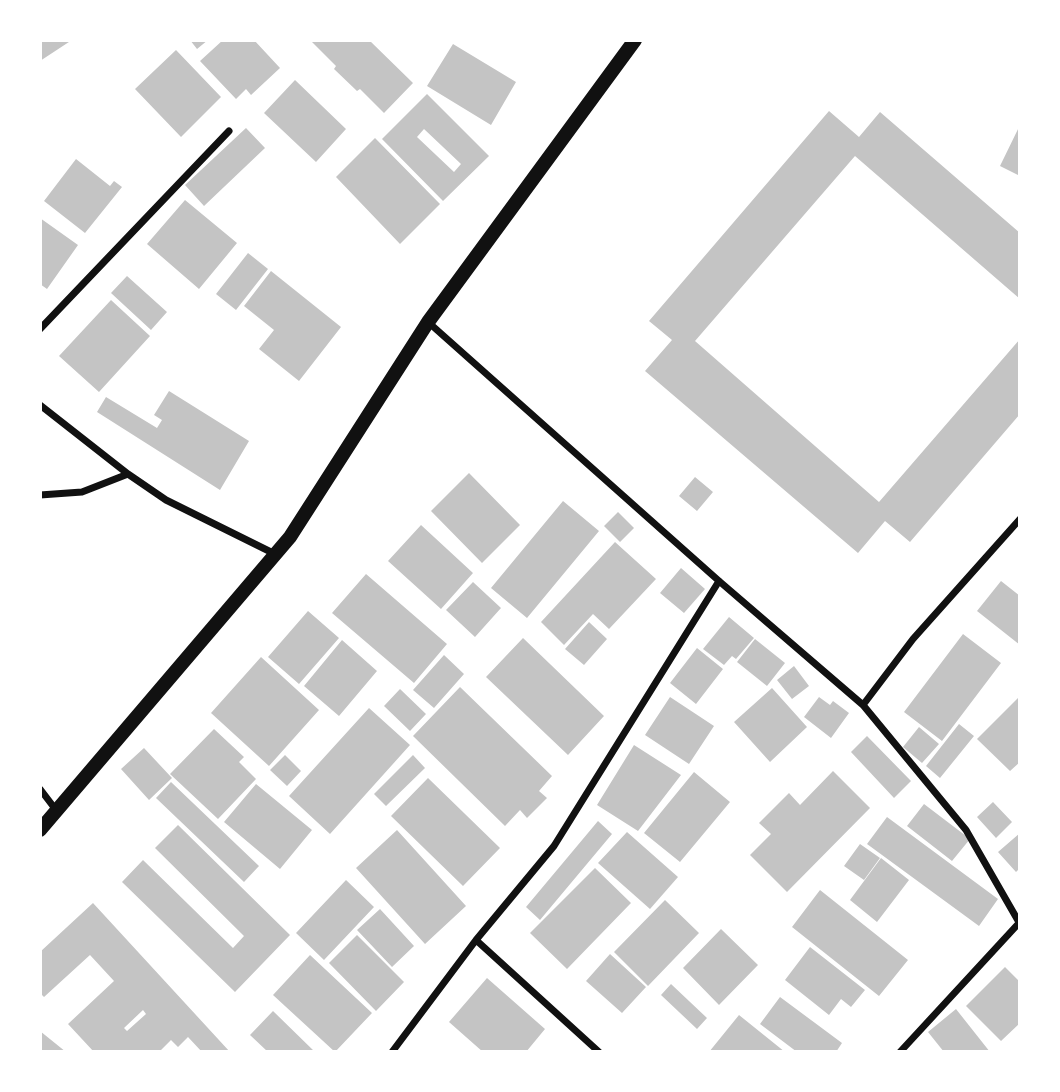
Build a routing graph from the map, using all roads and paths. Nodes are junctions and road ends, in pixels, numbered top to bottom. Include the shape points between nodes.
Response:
1 (635, 40) edge
2 (229, 131) dead end
3 (428, 322) junction
4 (40, 329) edge
5 (40, 404) edge
6 (128, 474) junction
7 (40, 495) edge
8 (1020, 519) edge
9 (276, 555) junction
10 (719, 581) junction
11 (863, 705) junction
12 (40, 789) edge
13 (57, 811) junction
14 (40, 830) edge
15 (1019, 923) edge
16 (476, 940) junction
17 (391, 1052) edge
18 (599, 1052) edge
19 (901, 1052) edge

1 - 3 main road
2 - 4 street
3 - 9 main road
3 - 10 street
5 - 6 street
6 - 7 street via 82,492
6 - 9 street via 166,500
8 - 11 street via 913,639
9 - 13 main road
10 - 11 street
10 - 16 street via 554,846
11 - 15 street via 966,830
12 - 13 street
13 - 14 main road
15 - 19 street
16 - 17 street
16 - 18 street

